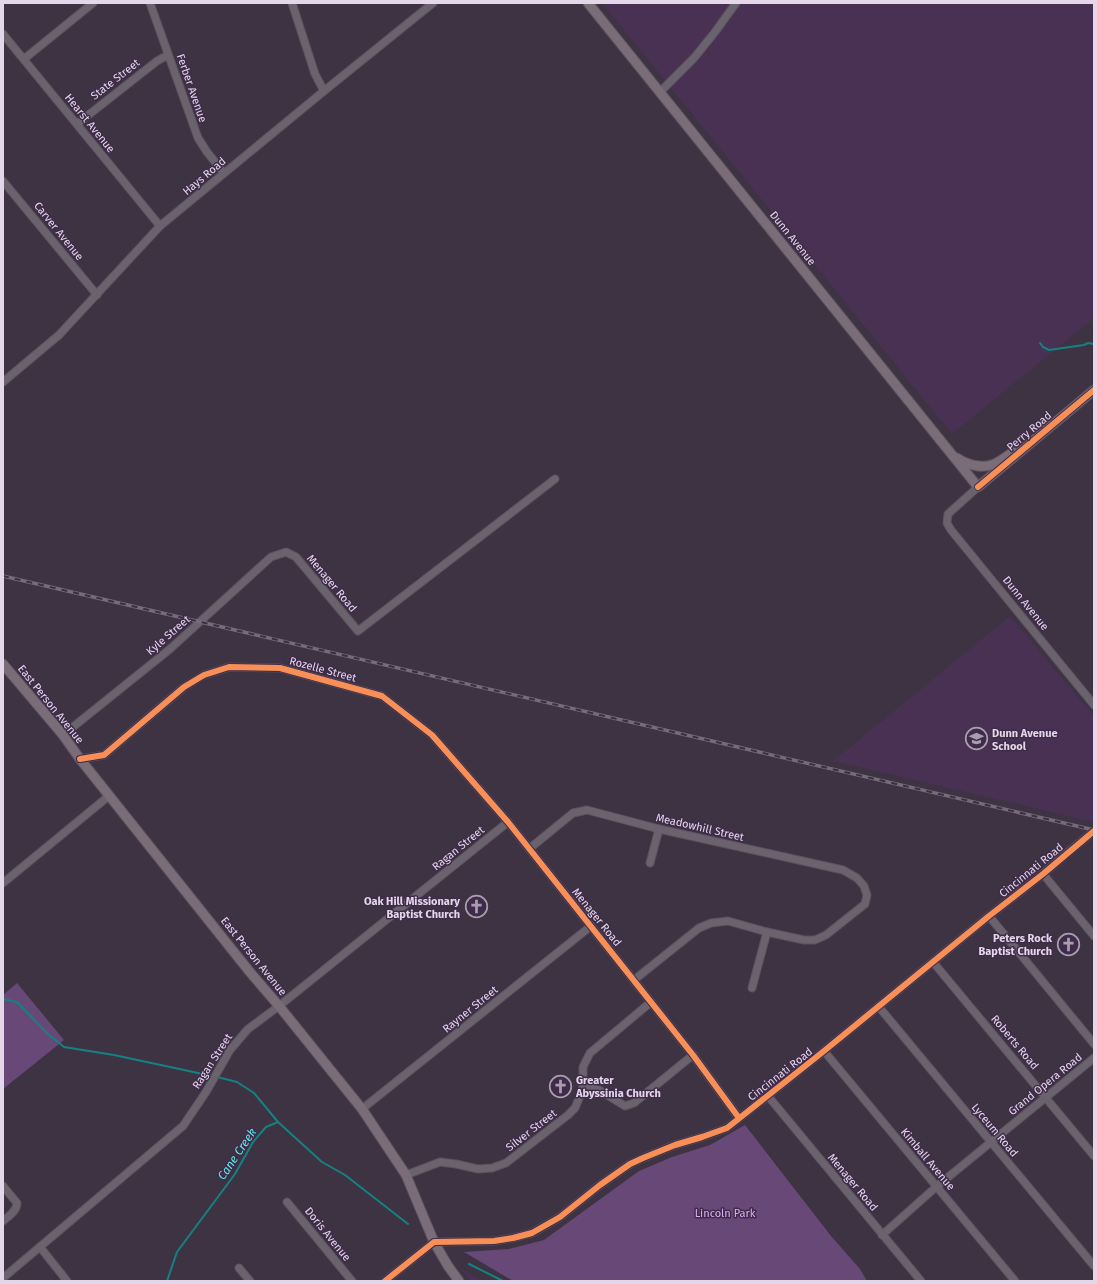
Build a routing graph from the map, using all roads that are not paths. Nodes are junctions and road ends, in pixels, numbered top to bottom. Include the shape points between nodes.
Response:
1 (93, 3) edge
2 (150, 3) edge
3 (292, 3) edge
4 (433, 3) edge
5 (588, 3) edge
6 (736, 3) edge
7 (3, 34) edge
8 (168, 55) junction
9 (24, 59) junction
10 (324, 91) junction
11 (660, 92) junction
12 (77, 124) junction
13 (224, 173) junction
14 (3, 181) edge
15 (160, 226) junction
16 (97, 295) junction
17 (3, 382) edge
18 (1094, 390) edge
19 (1030, 443) junction
20 (952, 456) junction
21 (555, 479) dead end
22 (978, 487) junction
23 (948, 514) joint
24 (286, 552) joint
25 (3, 664) edge
26 (1094, 705) edge
27 (432, 734) joint
28 (63, 735) junction
29 (80, 759) junction
30 (110, 795) junction
31 (508, 822) junction
32 (659, 829) junction
33 (1094, 831) edge
34 (529, 849) junction
35 (650, 863) dead end
36 (1042, 874) junction
37 (3, 883) edge
38 (989, 916) junction
39 (591, 926) junction
40 (767, 932) junction
41 (1094, 936) edge
42 (933, 962) junction
43 (634, 980) junction
44 (752, 988) dead end
45 (651, 1002) junction
46 (279, 1006) junction
47 (879, 1007) junction
48 (1094, 1044) edge
49 (824, 1051) junction
50 (693, 1054) junction
51 (1094, 1058) edge
52 (583, 1086) junction
53 (768, 1096) junction
54 (1046, 1097) junction
55 (362, 1109) junction
56 (739, 1118) junction
57 (991, 1142) junction
58 (1094, 1156) edge
59 (406, 1175) junction
60 (3, 1186) edge
61 (936, 1186) junction
62 (288, 1202) dead end
63 (3, 1221) edge
64 (882, 1235) junction
65 (434, 1242) junction
66 (40, 1247) junction
67 (1094, 1266) edge
68 (239, 1268) dead end
69 (3, 1278) edge
70 (67, 1281) edge
71 (250, 1281) edge
72 (352, 1281) edge
73 (385, 1281) edge
74 (459, 1281) edge
75 (921, 1281) edge
76 (1015, 1281) edge

1 - 9 street
2 - 8 street, Ferber Avenue
3 - 10 street via 315,74
4 - 10 street, Hays Road
5 - 11 main road, Dunn Avenue
6 - 11 street via 694,58
7 - 9 street, Hearst Avenue
8 - 12 street, State Street
8 - 13 street, Ferber Avenue via 198,138
9 - 12 street, Hearst Avenue
10 - 13 street, Hays Road
11 - 20 main road, Dunn Avenue
12 - 15 street, Hearst Avenue
13 - 15 street, Hays Road
14 - 16 street, Carver Avenue
15 - 16 street, Hays Road
16 - 17 street, Hays Road via 60,335
18 - 19 main road, Perry Road
19 - 20 main road via 994,464 969,464
19 - 22 main road, Perry Road
20 - 22 main road, Dunn Avenue
21 - 24 street, Menager Road via 358,631 296,556
22 - 23 street, Perry Road
23 - 26 street, Dunn Avenue via 947,523 951,530
24 - 28 street, Kyle Street via 271,557 170,649
25 - 28 main road, East Person Avenue
27 - 29 street, Rozelle Street via 382,696 280,668 229,667 204,675 184,687 104,755
27 - 31 street, Menager Road
28 - 29 main road, East Person Avenue
29 - 30 main road, East Person Avenue
30 - 37 street
30 - 46 main road, East Person Avenue
31 - 34 street, Menager Road
31 - 46 street, Ragan Street
32 - 34 street, Meadowhill Street via 587,810 573,813
32 - 35 street
32 - 40 street, Meadowhill Street via 844,870 864,886 867,895 864,904 826,935 815,940 804,940
33 - 36 street, Cincinnati Road, bridge
34 - 39 street, Menager Road
36 - 38 street, Cincinnati Road
36 - 41 street
38 - 42 street, Cincinnati Road
38 - 48 street
39 - 43 street, Menager Road
39 - 55 street, Rayner Street
40 - 43 street via 728,921 711,923 699,928
40 - 44 street
42 - 47 street, Cincinnati Road
42 - 54 street, Roberts Road
43 - 45 street, Menager Road
45 - 50 street, Menager Road
45 - 52 street via 590,1053 583,1067
46 - 55 main road, East Person Avenue
46 - 66 street, Ragan Street via 248,1029 230,1050 183,1126
47 - 49 street, Cincinnati Road
47 - 57 street, Lyceum Road
49 - 53 street, Cincinnati Road
49 - 61 street, Kimball Avenue
50 - 52 street via 634,1103 625,1106 599,1090
50 - 56 street, Menager Road
51 - 54 street, Grand Opera Road
52 - 59 street, Silver Street via 568,1116 506,1163 478,1169 440,1162
53 - 56 street, Cincinnati Road
53 - 64 street, Menager Road
54 - 57 street, Grand Opera Road
54 - 58 street, Roberts Road
55 - 59 main road, East Person Avenue
56 - 65 street, Cincinnati Road via 727,1128 630,1164 560,1218 532,1233 494,1241
57 - 61 street, Grand Opera Road
57 - 67 street, Lyceum Road
59 - 65 main road, East Person Avenue
60 - 63 street via 17,1205
61 - 64 street, Grand Opera Road
61 - 76 street, Kimball Avenue
62 - 72 street, Doris Avenue
64 - 75 street, Menager Road
65 - 73 street
65 - 74 main road, East Person Avenue
66 - 69 street, Ragan Street
66 - 70 street
68 - 71 street

